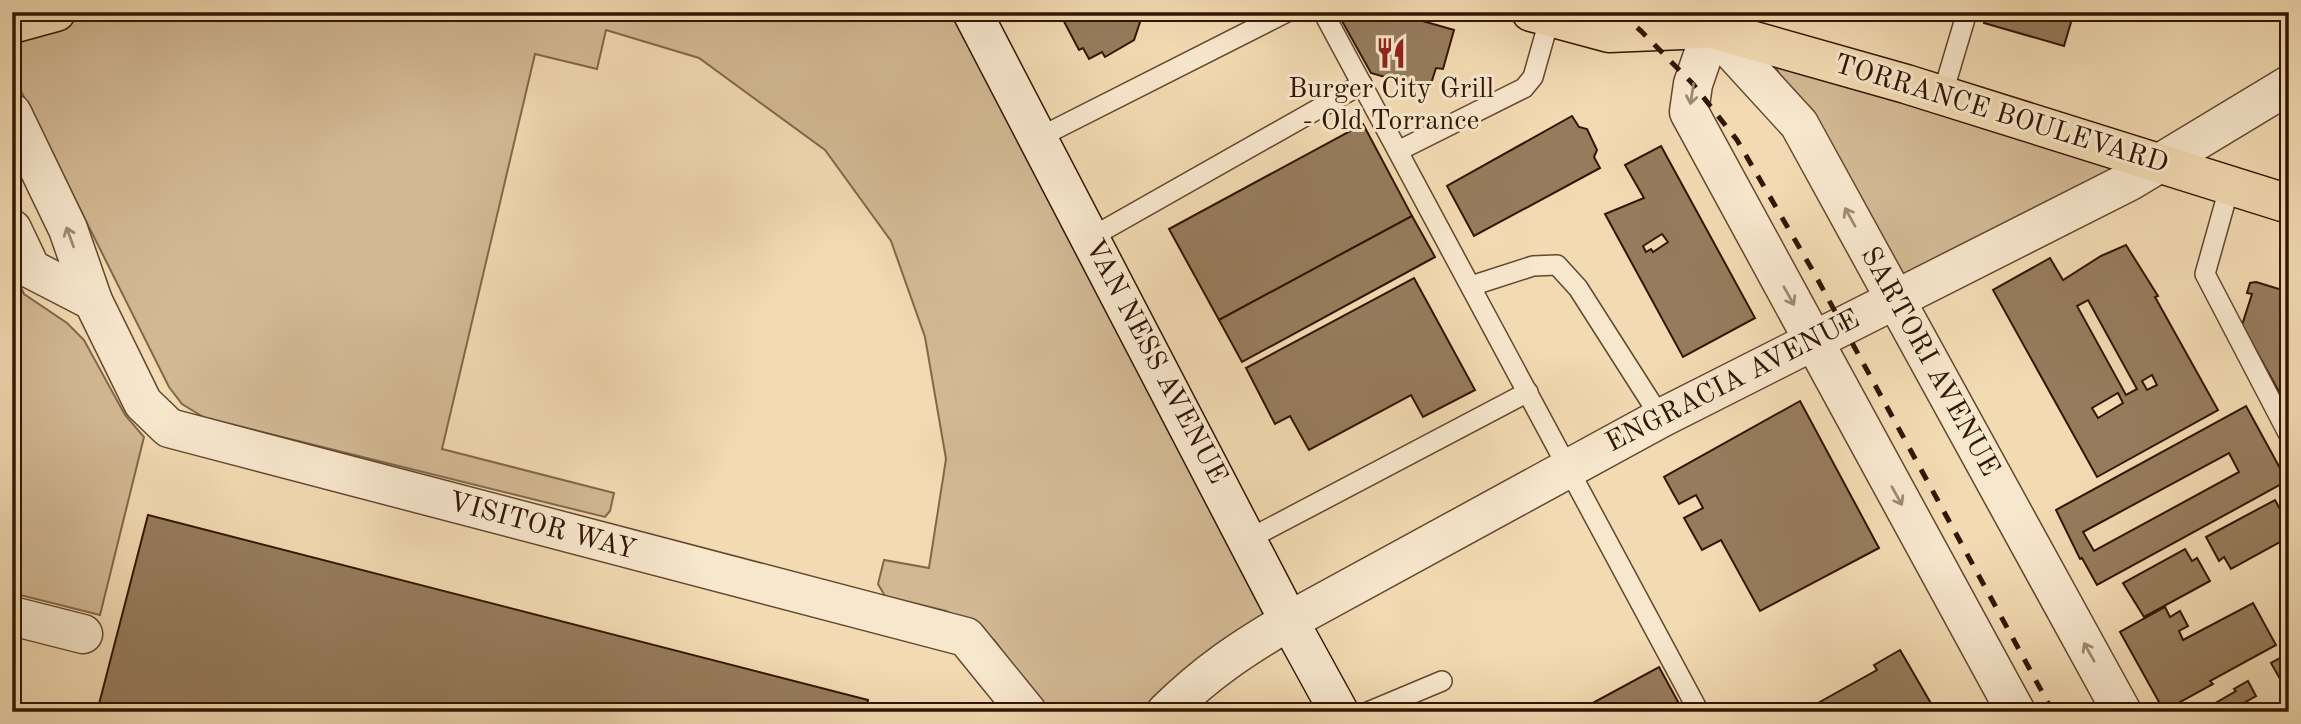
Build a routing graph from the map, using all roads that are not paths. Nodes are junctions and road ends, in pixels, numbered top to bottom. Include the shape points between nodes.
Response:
1 (57, 12) edge
2 (1287, 12) edge
3 (1323, 12) edge
4 (1674, 12) edge
5 (1967, 12) edge
6 (1540, 15) edge
7 (981, 18) edge
8 (1709, 21) edge
9 (12, 24) edge
10 (1362, 84) junction
11 (2289, 85) edge
12 (1942, 96) junction
13 (12, 113) edge
14 (1038, 138) junction
15 (1398, 151) junction
16 (2162, 163) junction
17 (2230, 185) junction
18 (2289, 204) edge
19 (12, 229) edge
20 (1090, 238) junction
21 (1471, 286) junction
22 (1894, 299) junction
23 (93, 301) junction
24 (1814, 342) junction
25 (1528, 392) junction
26 (1661, 418) junction
27 (2289, 435) edge
28 (1569, 468) junction
29 (1247, 540) junction
30 (12, 616) edge
31 (1289, 621) junction
32 (83, 634) dead end
33 (1441, 681) dead end
34 (1027, 712) edge
35 (1166, 712) edge
36 (1339, 712) edge
37 (1368, 712) edge
38 (1699, 712) edge
39 (2016, 712) edge
40 (2122, 712) edge

1 - 9 main road
2 - 14 lane
3 - 10 lane
4 - 8 main road, TORRANCE BOULEVARD
5 - 12 lane
6 - 8 main road, TORRANCE BOULEVARD via 1609,33
6 - 15 lane via 1534,77 1524,88
7 - 14 street, VAN NESS AVENUE
8 - 12 main road, TORRANCE BOULEVARD
22 -> 8 street, SARTORI AVENUE via 1799,124
8 -> 24 street via 1689,112
10 - 15 lane
10 - 20 lane
11 - 16 street, ENGRACIA AVENUE
12 - 16 main road, TORRANCE BOULEVARD
23 -> 13 street, VISITOR WAY via 68,229
14 - 20 street, VAN NESS AVENUE
15 - 21 lane
16 - 17 main road, TORRANCE BOULEVARD
16 - 22 street, ENGRACIA AVENUE
17 - 18 main road, TORRANCE BOULEVARD
17 - 27 lane via 2205,274
19 - 23 street via 32,269
20 - 29 street, VAN NESS AVENUE
21 - 25 lane
21 - 26 lane via 1533,267 1557,265 1578,288
22 - 24 street, ENGRACIA AVENUE
40 -> 22 street, SARTORI AVENUE
23 - 34 street, VISITOR WAY via 143,403 169,428 966,637
24 - 26 street, ENGRACIA AVENUE
24 -> 39 street
25 - 28 lane
25 - 29 lane
26 - 28 street, ENGRACIA AVENUE
28 - 31 street, ENGRACIA AVENUE
28 - 38 lane
29 - 31 street, VAN NESS AVENUE
30 - 32 street
31 - 35 street, ENGRACIA AVENUE via 1236,652
31 - 36 street, VAN NESS AVENUE
33 - 37 lane

